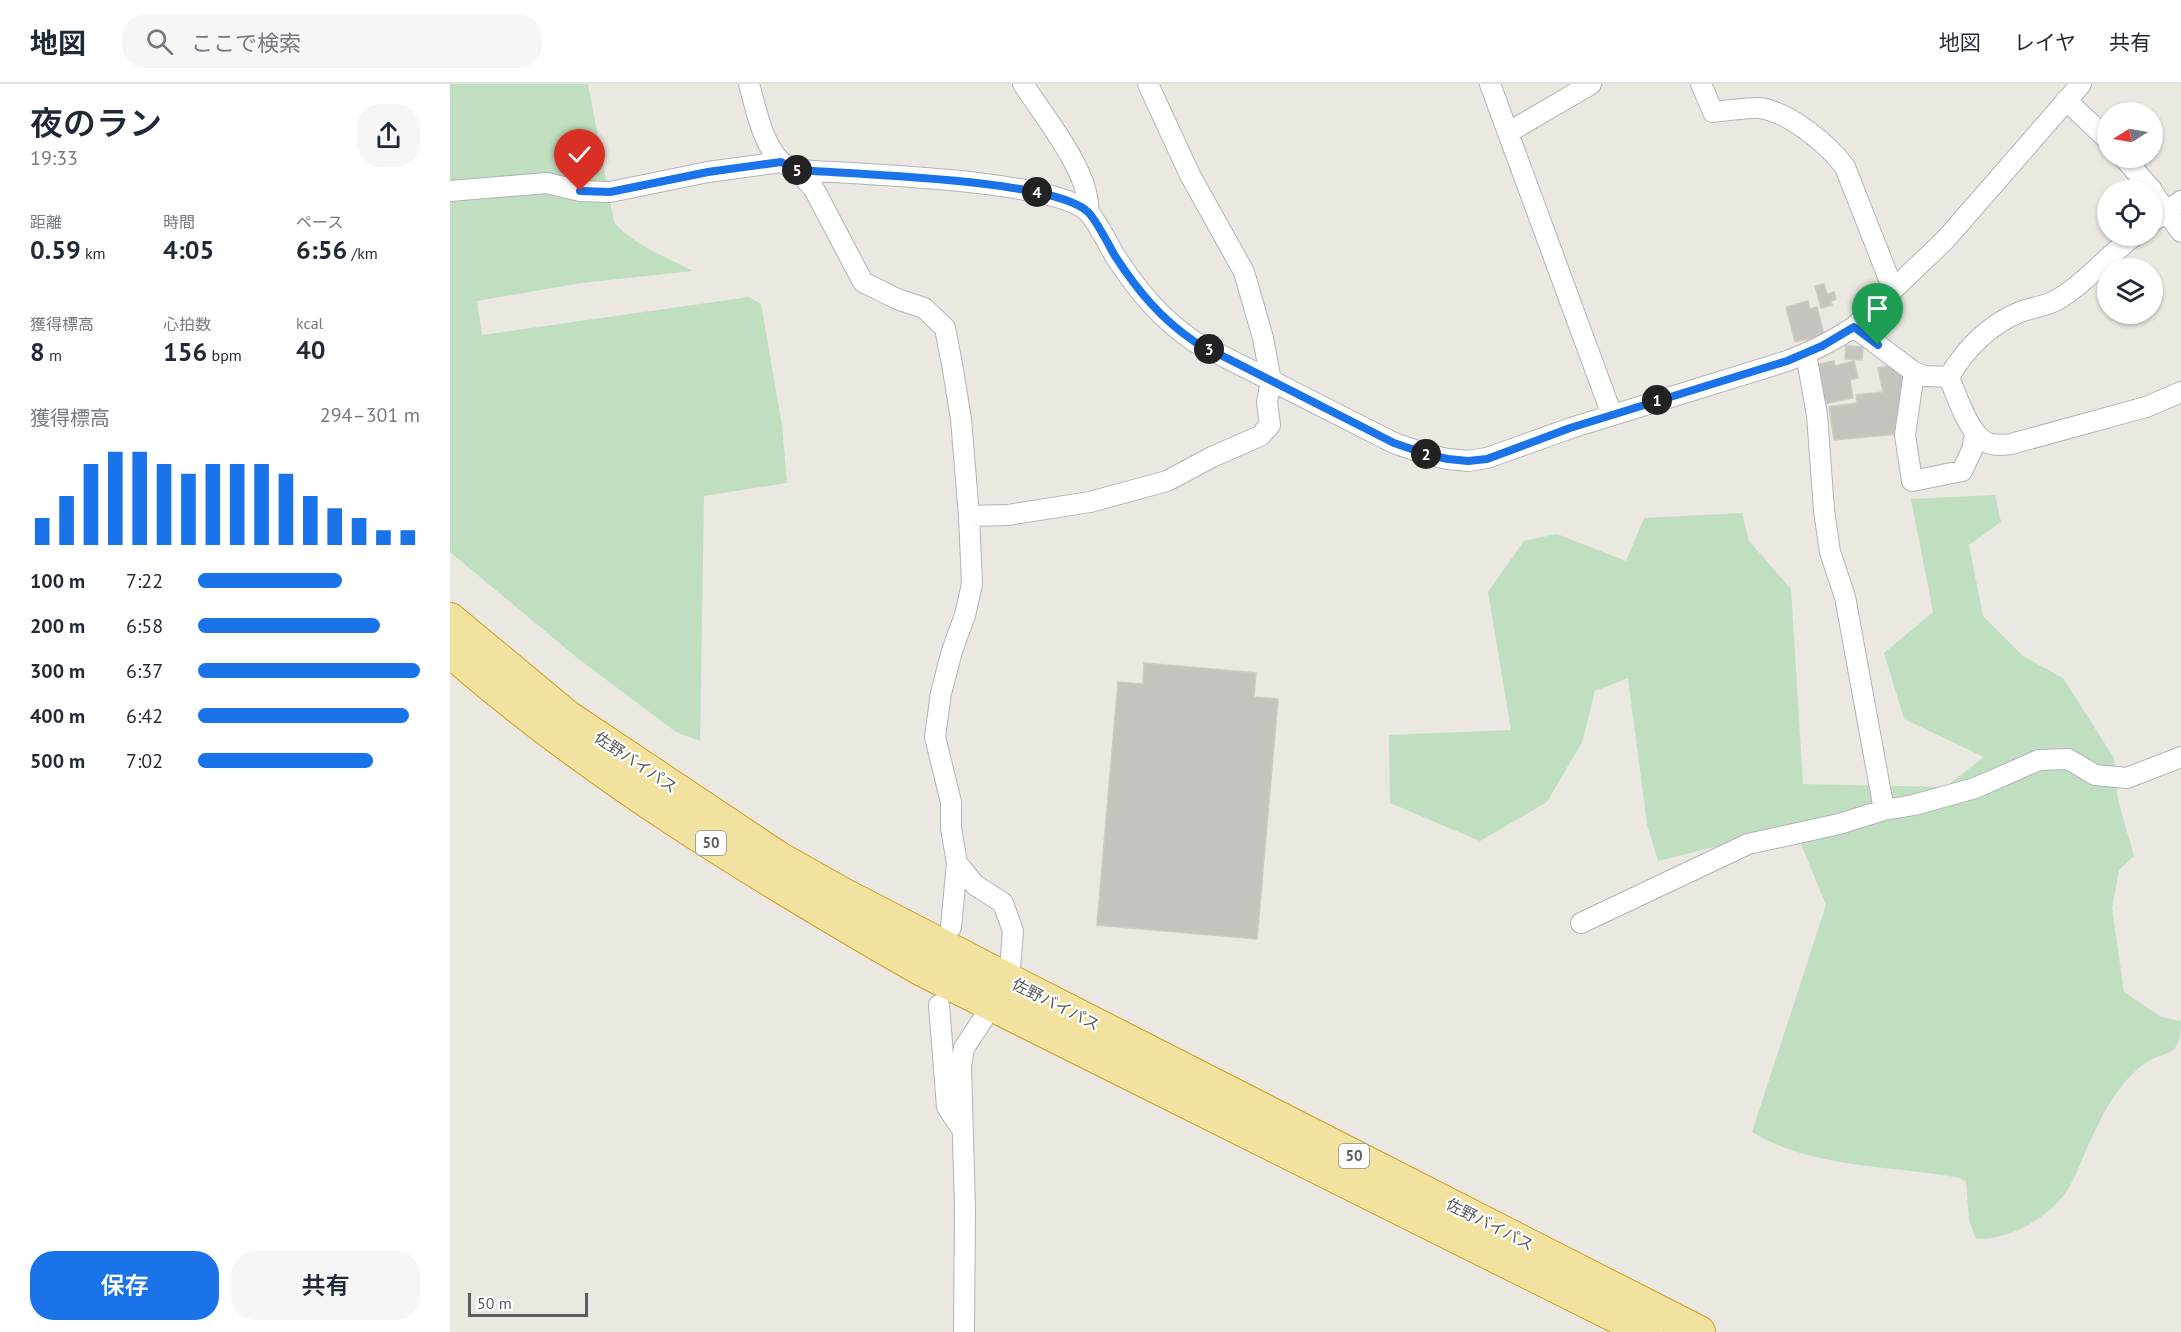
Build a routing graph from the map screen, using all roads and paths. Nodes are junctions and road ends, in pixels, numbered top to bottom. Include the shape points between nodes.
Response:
1 (749, 84) edge
2 (1023, 84) edge
3 (1148, 84) edge
4 (1490, 84) edge
5 (1591, 84) edge
6 (1701, 84) edge
7 (2081, 84) edge
8 (2066, 100) junction
9 (2097, 130) edge
10 (1509, 132) junction
11 (789, 166) junction
12 (2132, 168) edge
13 (2143, 180) edge
14 (450, 191) edge
15 (2167, 211) edge
16 (1088, 212) junction
17 (2181, 232) edge
18 (2120, 246) edge
19 (1893, 289) junction
20 (1854, 327) junction
21 (1806, 354) junction
22 (1914, 372) junction
23 (1949, 377) junction
24 (1270, 381) junction
25 (2181, 392) edge
26 (1612, 415) junction
27 (1976, 434) junction
28 (969, 516) junction
29 (450, 619) edge
30 (450, 651) edge
31 (2181, 757) edge
32 (1884, 810) junction
33 (957, 863) junction
34 (1581, 923) dead end
35 (951, 927) dead end
36 (1000, 992) junction
37 (939, 1005) dead end
38 (963, 1131) junction
39 (964, 1332) edge
40 (1647, 1332) edge
41 (1698, 1332) edge

1 - 11 street via 770,145
2 - 16 street via 1077,167 1089,200
3 - 24 street via 1190,175 1244,272 1263,338
4 - 10 street
5 - 10 street
6 - 19 street via 1713,112 1759,108 1773,112 1806,129 1833,151 1845,167
7 - 8 street
8 - 9 street
8 - 19 street via 1946,239
10 - 26 street
11 - 14 street via 708,172 610,192 580,191 547,183
11 - 16 street via 1049,194
11 - 28 street via 814,189 863,282 924,308 945,328 961,419
12 - 13 street
15 - 17 street
16 - 24 street via 1131,280 1172,326
18 - 23 street via 2054,301 1990,329 1960,358
19 - 20 street
20 - 21 street
20 - 22 street
21 - 26 street
21 - 32 street via 1817,415 1830,552 1845,597
22 - 23 street
22 - 27 street via 1905,435 1912,481 1962,471
23 - 27 street
24 - 26 street via 1394,443 1468,461 1487,459
24 - 28 street via 1270,425 1260,436 1167,481 1090,502 1008,515
25 - 27 street via 2146,406 2012,444 1998,446
28 - 33 street via 972,584 941,693 935,737 951,802
29 - 36 highway, 佐野バイパス / 50 via 568,717 778,858
30 - 36 highway, 佐野バイパス / 50 via 570,748 681,825 922,970
31 - 32 street via 2127,778 2095,775 2068,759 2039,760 1975,788
32 - 34 street via 1748,844
33 - 35 street
33 - 36 street via 975,885 1003,903 1013,931
36 - 38 street via 964,1048
36 - 40 highway, 佐野バイパス / 50
36 - 41 highway, 佐野バイパス / 50
37 - 38 street via 947,1107
38 - 39 street

